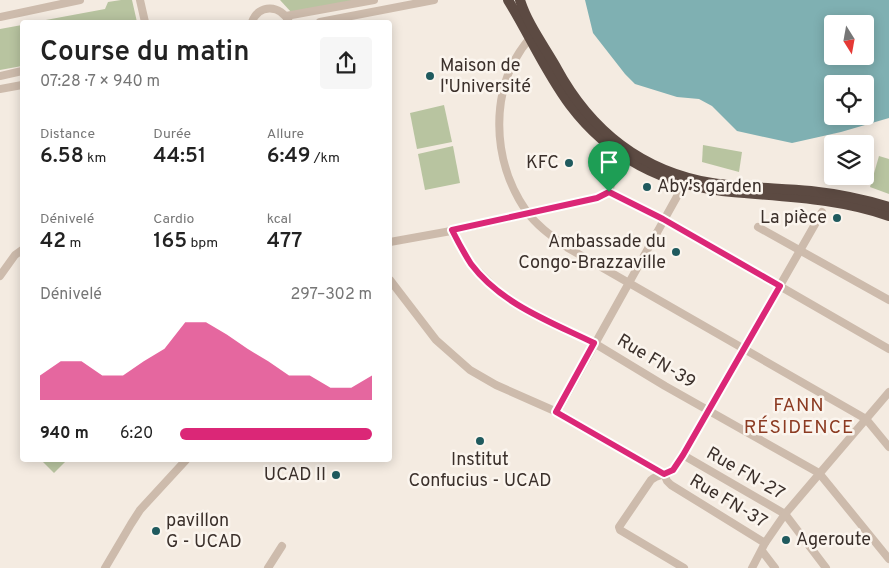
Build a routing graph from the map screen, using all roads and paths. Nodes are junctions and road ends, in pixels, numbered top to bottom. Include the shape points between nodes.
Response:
1 (80, 0) edge
2 (140, 0) edge
3 (374, 0) edge
4 (434, 0) edge
5 (508, 0) edge
6 (520, 0) edge
7 (0, 17) edge
8 (288, 19) edge
9 (145, 20) edge
10 (253, 20) edge
11 (330, 20) edge
12 (530, 38) junction
13 (20, 71) edge
14 (0, 76) edge
15 (20, 84) edge
16 (0, 89) edge
17 (624, 158) junction
18 (684, 184) junction
19 (609, 192) junction
20 (889, 207) edge
21 (822, 212) dead end
22 (528, 213) junction
23 (889, 216) edge
24 (663, 219) junction
25 (758, 227) dead end
26 (452, 230) junction
27 (392, 242) edge
28 (800, 250) junction
29 (20, 251) edge
30 (0, 276) edge
31 (392, 283) edge
32 (629, 283) junction
33 (780, 286) junction
34 (889, 300) edge
35 (594, 343) junction
36 (744, 348) junction
37 (889, 349) edge
38 (889, 392) edge
39 (709, 410) junction
40 (556, 412) junction
41 (866, 419) junction
42 (889, 447) edge
43 (683, 455) junction
44 (184, 462) edge
45 (819, 473) junction
46 (664, 474) junction
47 (785, 514) junction
48 (765, 543) junction
49 (282, 546) dead end
50 (762, 551) junction
51 (889, 559) edge
52 (105, 568) edge
53 (268, 568) edge
54 (684, 568) edge
55 (752, 568) edge
56 (775, 568) edge
57 (826, 568) edge

1 - 7 street
2 - 9 street
3 - 8 street
4 - 11 street
5 - 12 highway
6 - 20 highway via 574,99 607,135 635,154 664,169 698,180 828,193
8 - 10 street via 279,10 269,8 259,12
12 - 17 highway via 569,104
12 - 22 street via 513,62 506,81 499,130 508,176
13 - 14 street
15 - 16 street
17 - 18 highway
17 - 19 street
18 - 23 highway via 727,192 825,200
18 - 24 street
19 - 22 street via 597,198
19 - 24 street
21 - 28 street
22 - 26 street
22 - 32 street via 540,227 568,248
24 - 32 street
24 - 33 street
25 - 28 street
26 - 27 street
26 - 35 street, Rue FN-39 via 472,265 499,292 516,304
28 - 33 street
28 - 34 street
29 - 30 street
31 - 40 street, Rue FN-37 via 436,340 456,360 496,386
32 - 35 street
32 - 36 street
33 - 36 street
33 - 37 street
35 - 39 street, Rue FN-39
35 - 40 street
36 - 39 street
36 - 41 street
38 - 41 street
39 - 43 street
39 - 45 street, Rue FN-39
40 - 46 street, Rue FN-37
41 - 42 street
41 - 45 street
43 - 46 street via 673,470
43 - 47 street, Rue FN-27
44 - 52 street via 140,510
45 - 47 street
45 - 51 street
46 - 48 street, Rue FN-37 via 671,485
46 - 54 street via 651,480 619,527
47 - 48 street
47 - 57 street, Rue FN-27
48 - 50 street
49 - 53 street
50 - 55 street
50 - 56 street

